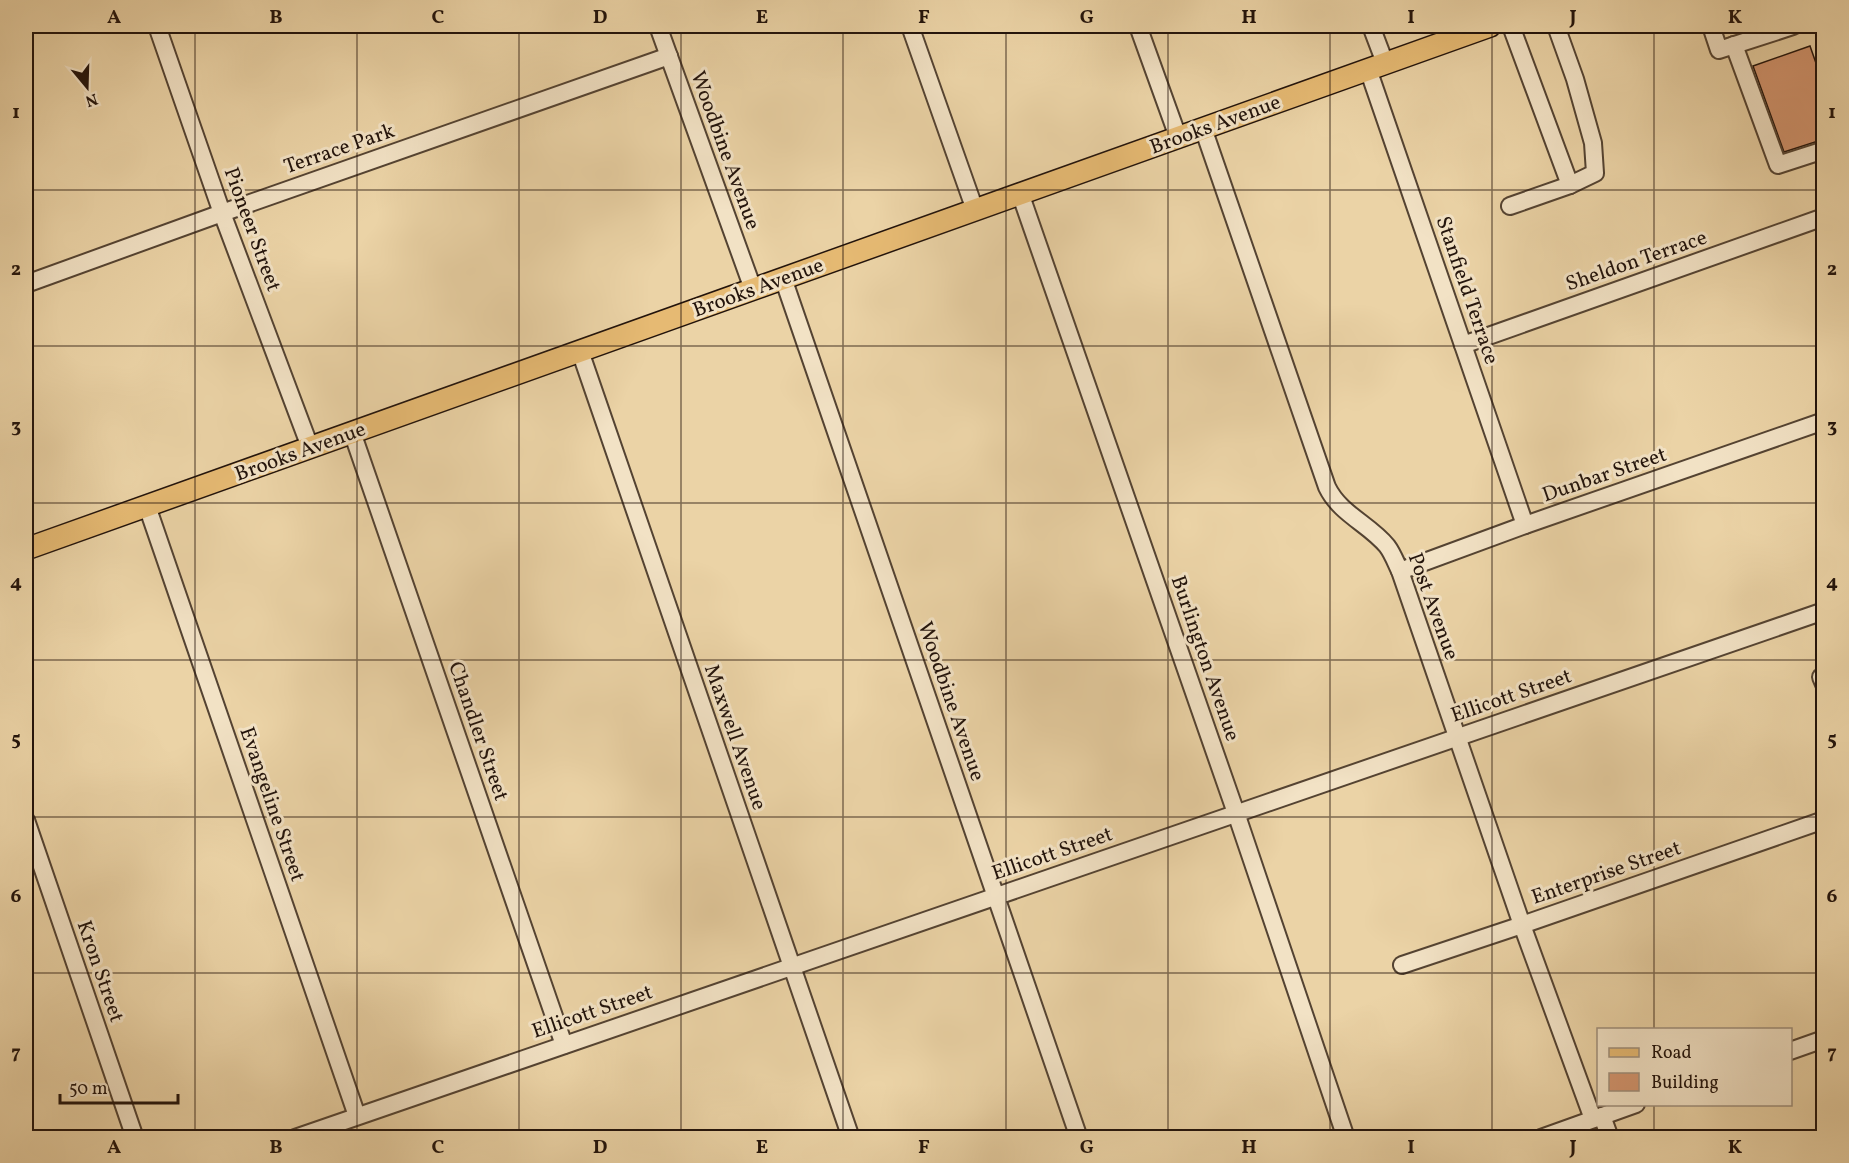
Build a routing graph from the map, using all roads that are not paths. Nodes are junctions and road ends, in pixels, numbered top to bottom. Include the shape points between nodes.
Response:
1 (157, 26) edge
2 (658, 26) edge
3 (910, 26) edge
4 (1138, 26) edge
5 (1371, 26) edge
6 (1490, 26) edge
7 (1511, 26) edge
8 (1556, 26) edge
9 (1711, 26) edge
10 (1793, 26) edge
11 (1734, 45) junction
12 (669, 56) junction
13 (1376, 66) junction
14 (1203, 128) junction
15 (1178, 137) junction
16 (1818, 152) dead end
17 (1570, 185) junction
18 (1020, 193) junction
19 (1510, 206) dead end
20 (975, 210) junction
21 (222, 213) junction
22 (1824, 217) edge
23 (783, 278) junction
24 (26, 284) edge
25 (753, 289) junction
26 (1463, 345) junction
27 (580, 351) junction
28 (1824, 421) edge
29 (352, 432) junction
30 (310, 447) junction
31 (147, 506) junction
32 (1525, 525) junction
33 (26, 549) edge
34 (1400, 572) junction
35 (1824, 611) edge
36 (1457, 737) junction
37 (1236, 813) junction
38 (26, 820) edge
39 (1824, 820) edge
40 (996, 896) junction
41 (1522, 925) junction
42 (1402, 965) dead end
43 (792, 966) junction
44 (1824, 1039) edge
45 (564, 1045) junction
46 (1792, 1051) edge
47 (1631, 1106) edge
48 (357, 1116) junction
49 (1598, 1118) junction
50 (135, 1137) edge
51 (295, 1137) edge
52 (850, 1137) edge
53 (1079, 1137) edge
54 (1346, 1137) edge
55 (1541, 1137) edge
56 (1610, 1137) edge

1 - 21 street, Pioneer Street
2 - 12 street, Woodbine Avenue
3 - 20 street
4 - 15 street
5 - 13 street, Stanfield Terrace
6 - 13 main road, Brooks Avenue
7 - 17 street
8 - 17 street via 1593,143 1595,173
9 - 11 street via 1719,50
10 - 11 street
11 - 16 street via 1778,165
12 - 21 street, Terrace Park
12 - 25 street, Woodbine Avenue
13 - 14 main road, Brooks Avenue
13 - 26 street, Stanfield Terrace
14 - 15 main road, Brooks Avenue
14 - 34 street, Post Avenue via 1327,487 1338,504 1386,545
15 - 18 main road, Brooks Avenue
17 - 19 street
18 - 20 main road, Brooks Avenue
18 - 37 street, Burlington Avenue
20 - 23 main road, Brooks Avenue
21 - 24 street, Terrace Park
21 - 30 street, Pioneer Street
22 - 26 street, Sheldon Terrace
23 - 25 main road, Brooks Avenue
23 - 40 street, Woodbine Avenue
25 - 27 main road, Brooks Avenue
26 - 32 street, Stanfield Terrace
27 - 29 main road, Brooks Avenue
27 - 43 street, Maxwell Avenue
28 - 32 street, Dunbar Street
29 - 30 main road, Brooks Avenue
29 - 45 street, Chandler Street
30 - 31 main road, Brooks Avenue
31 - 33 main road, Brooks Avenue
31 - 48 street, Evangeline Street
32 - 34 street, Dunbar Street
34 - 36 street, Post Avenue
35 - 36 street, Ellicott Street
36 - 37 street, Ellicott Street
36 - 41 street, Post Avenue
37 - 40 street, Ellicott Street
37 - 54 street, Burlington Avenue
38 - 50 street, Kron Street
39 - 41 street, Enterprise Street
40 - 43 street, Ellicott Street
40 - 53 street, Woodbine Avenue
41 - 42 street, Enterprise Street
41 - 49 street, Post Avenue
43 - 45 street, Ellicott Street
43 - 52 street, Maxwell Avenue
44 - 46 street
45 - 48 street, Ellicott Street
47 - 49 street
48 - 51 street, Ellicott Street
49 - 55 street
49 - 56 street, Post Avenue

